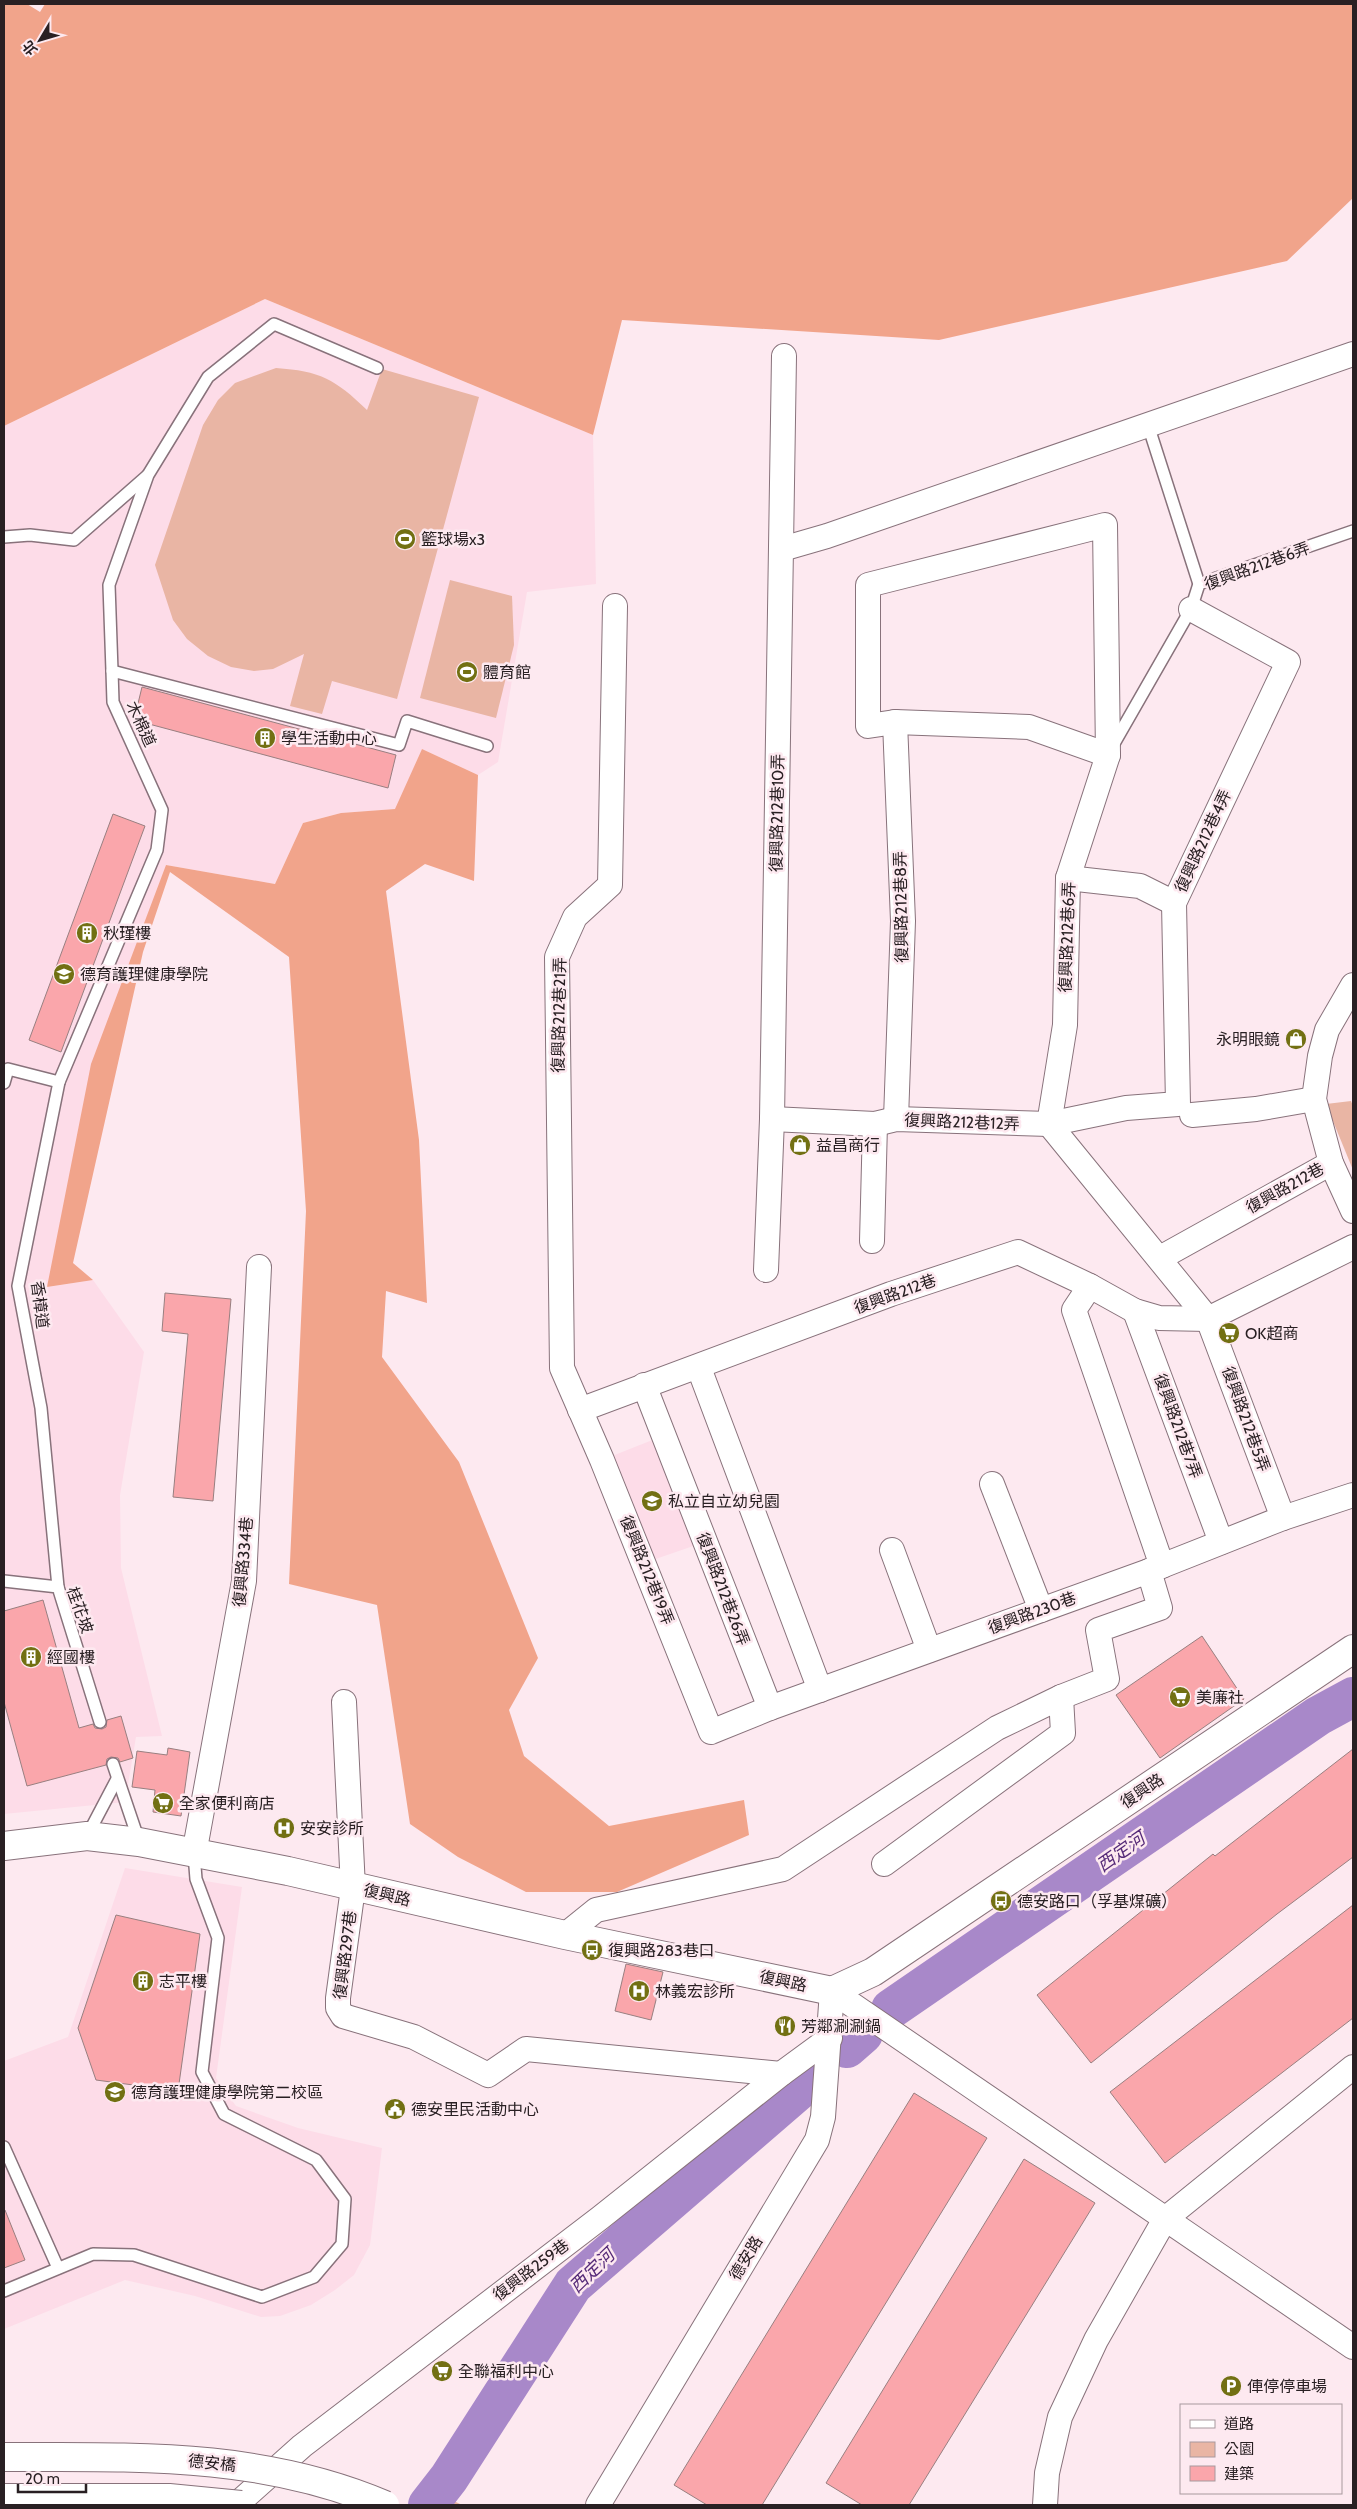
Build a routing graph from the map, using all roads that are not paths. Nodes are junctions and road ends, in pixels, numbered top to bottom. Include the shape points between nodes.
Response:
1 (1353, 354) edge
2 (784, 356) dead end
3 (377, 368) dead end
4 (1148, 425) junction
5 (148, 474) junction
6 (1353, 532) edge
7 (4, 536) edge
8 (782, 549) junction
9 (1199, 584) junction
10 (615, 606) dead end
11 (1191, 609) junction
12 (112, 671) junction
13 (895, 722) junction
14 (487, 746) dead end
15 (1108, 755) junction
16 (1068, 878) junction
17 (1174, 903) junction
18 (1353, 985) edge
19 (4, 1082) edge
20 (59, 1082) junction
21 (1314, 1098) junction
22 (1192, 1115) dead end
23 (772, 1119) junction
24 (886, 1121) junction
25 (1049, 1124) junction
26 (1331, 1163) junction
27 (1353, 1211) edge
28 (872, 1241) dead end
29 (1353, 1247) edge
30 (1160, 1258) junction
31 (259, 1267) dead end
32 (766, 1270) dead end
33 (1090, 1286) junction
34 (1135, 1311) junction
35 (1208, 1319) junction
36 (698, 1368) junction
37 (644, 1385) junction
38 (580, 1410) junction
39 (992, 1484) dead end
40 (1353, 1495) edge
41 (1283, 1518) junction
42 (1221, 1542) junction
43 (892, 1550) dead end
44 (1155, 1568) junction
45 (4, 1581) edge
46 (58, 1587) junction
47 (1041, 1610) junction
48 (1353, 1649) edge
49 (929, 1650) junction
50 (820, 1690) junction
51 (1060, 1697) junction
52 (344, 1702) dead end
53 (770, 1708) junction
54 (100, 1722) dead end
55 (711, 1732) joint
56 (113, 1764) dead end
57 (117, 1779) junction
58 (87, 1836) junction
59 (139, 1842) junction
60 (4, 1846) edge
61 (194, 1854) junction
62 (884, 1864) dead end
63 (353, 1888) junction
64 (565, 1935) junction
65 (832, 1991) junction
66 (830, 2038) junction
67 (1353, 2067) edge
68 (781, 2074) junction
69 (4, 2147) edge
70 (1165, 2219) junction
71 (58, 2268) junction
72 (4, 2290) edge
73 (1353, 2347) edge
74 (4, 2457) edge
75 (4, 2498) edge
76 (236, 2505) edge
77 (241, 2505) edge
78 (384, 2505) edge
79 (598, 2505) edge
80 (1045, 2505) edge

1 - 4 street
2 - 8 street, 復興路212巷10弄
3 - 5 lane via 274,324 208,377
4 - 8 street
4 - 9 lane
5 - 7 lane via 74,540
5 - 12 lane via 109,585
6 - 9 lane, 復興路212巷6弄
8 - 23 street, 復興路212巷10弄
9 - 11 lane, 復興路212巷6弄
10 - 38 street, 復興路212巷21弄 via 610,885 574,917 557,957 562,1368
11 - 15 lane, 復興路212巷6弄
11 - 17 street, 復興路212巷4弄 via 1288,662
12 - 14 lane, 木棉道 via 399,745 407,721
12 - 20 lane, 木棉道 via 113,702 162,810 157,850
13 - 15 street via 1029,727
13 - 15 street via 868,726 868,585 1105,525
13 - 24 street, 復興路212巷8弄 via 903,921
15 - 16 street, 復興路212巷6弄
16 - 17 street via 1140,886
16 - 25 street, 復興路212巷6弄 via 1065,1025
17 - 25 street, 復興路212巷4弄 via 1178,1104 1126,1108
18 - 21 street via 1327,1030
19 - 20 lane via 8,1069
20 - 46 lane, 香樟道 via 18,1286 41,1408
21 - 22 street via 1256,1109
21 - 26 street
23 - 24 street, 復興路212巷12弄
23 - 32 street, 復興路212巷10弄
24 - 25 street, 復興路212巷12弄
24 - 28 street
25 - 30 street
26 - 27 street
26 - 30 street, 復興路212巷
29 - 35 street, 復興路212巷
30 - 35 street
31 - 61 street, 復興路334巷 via 244,1581
33 - 34 street, 復興路212巷
33 - 36 street, 復興路212巷 via 1018,1252 891,1294
33 - 44 street via 1074,1310
34 - 35 street, 復興路212巷 via 1159,1318
34 - 42 street, 復興路212巷7弄
35 - 41 street, 復興路212巷5弄
36 - 37 street, 復興路212巷
36 - 50 street
37 - 38 street, 復興路212巷
37 - 53 street, 復興路212巷26弄
38 - 55 street, 復興路212巷19弄
39 - 47 street
40 - 41 street, 復興路230巷
41 - 42 street, 復興路230巷
42 - 44 street, 復興路230巷
43 - 49 street
44 - 47 street, 復興路230巷
44 - 51 street via 1160,1608 1098,1630 1107,1679
45 - 46 lane, 桂花坡
46 - 54 lane, 桂花坡
47 - 49 street, 復興路230巷
48 - 65 street, 復興路 via 873,1972
49 - 50 street, 復興路230巷
50 - 53 street, 復興路230巷
51 - 62 street via 1063,1733
51 - 64 street via 997,1728 783,1869 596,1910
52 - 63 street, 復興路297巷
53 - 55 street, 復興路230巷
56 - 57 lane
57 - 58 lane
57 - 59 lane
58 - 59 street, 復興路
58 - 60 street, 復興路
59 - 61 street, 復興路
61 - 63 street, 復興路 via 288,1871
61 - 71 lane via 196,1879 218,1938 202,2072 224,2114 316,2160 345,2199 342,2244 314,2277 262,2297 134,2254 93,2254
63 - 64 street, 復興路
63 - 68 street, 復興路297巷 via 338,1998 338,2008 343,2016 414,2037 488,2075 526,2049
64 - 65 street, 復興路
65 - 66 street, 德安路
65 - 70 street
66 - 68 street, 復興路259巷
66 - 79 street, 德安路 via 823,2117 817,2140
67 - 70 street
68 - 76 street, 復興路259巷 via 600,2218 302,2446
69 - 71 lane
70 - 73 street
70 - 80 street via 1096,2340 1060,2417 1046,2473
71 - 72 lane
74 - 78 street, 德安橋, bridge via 166,2458 238,2465 307,2479
75 - 77 street, bridge via 169,2498

